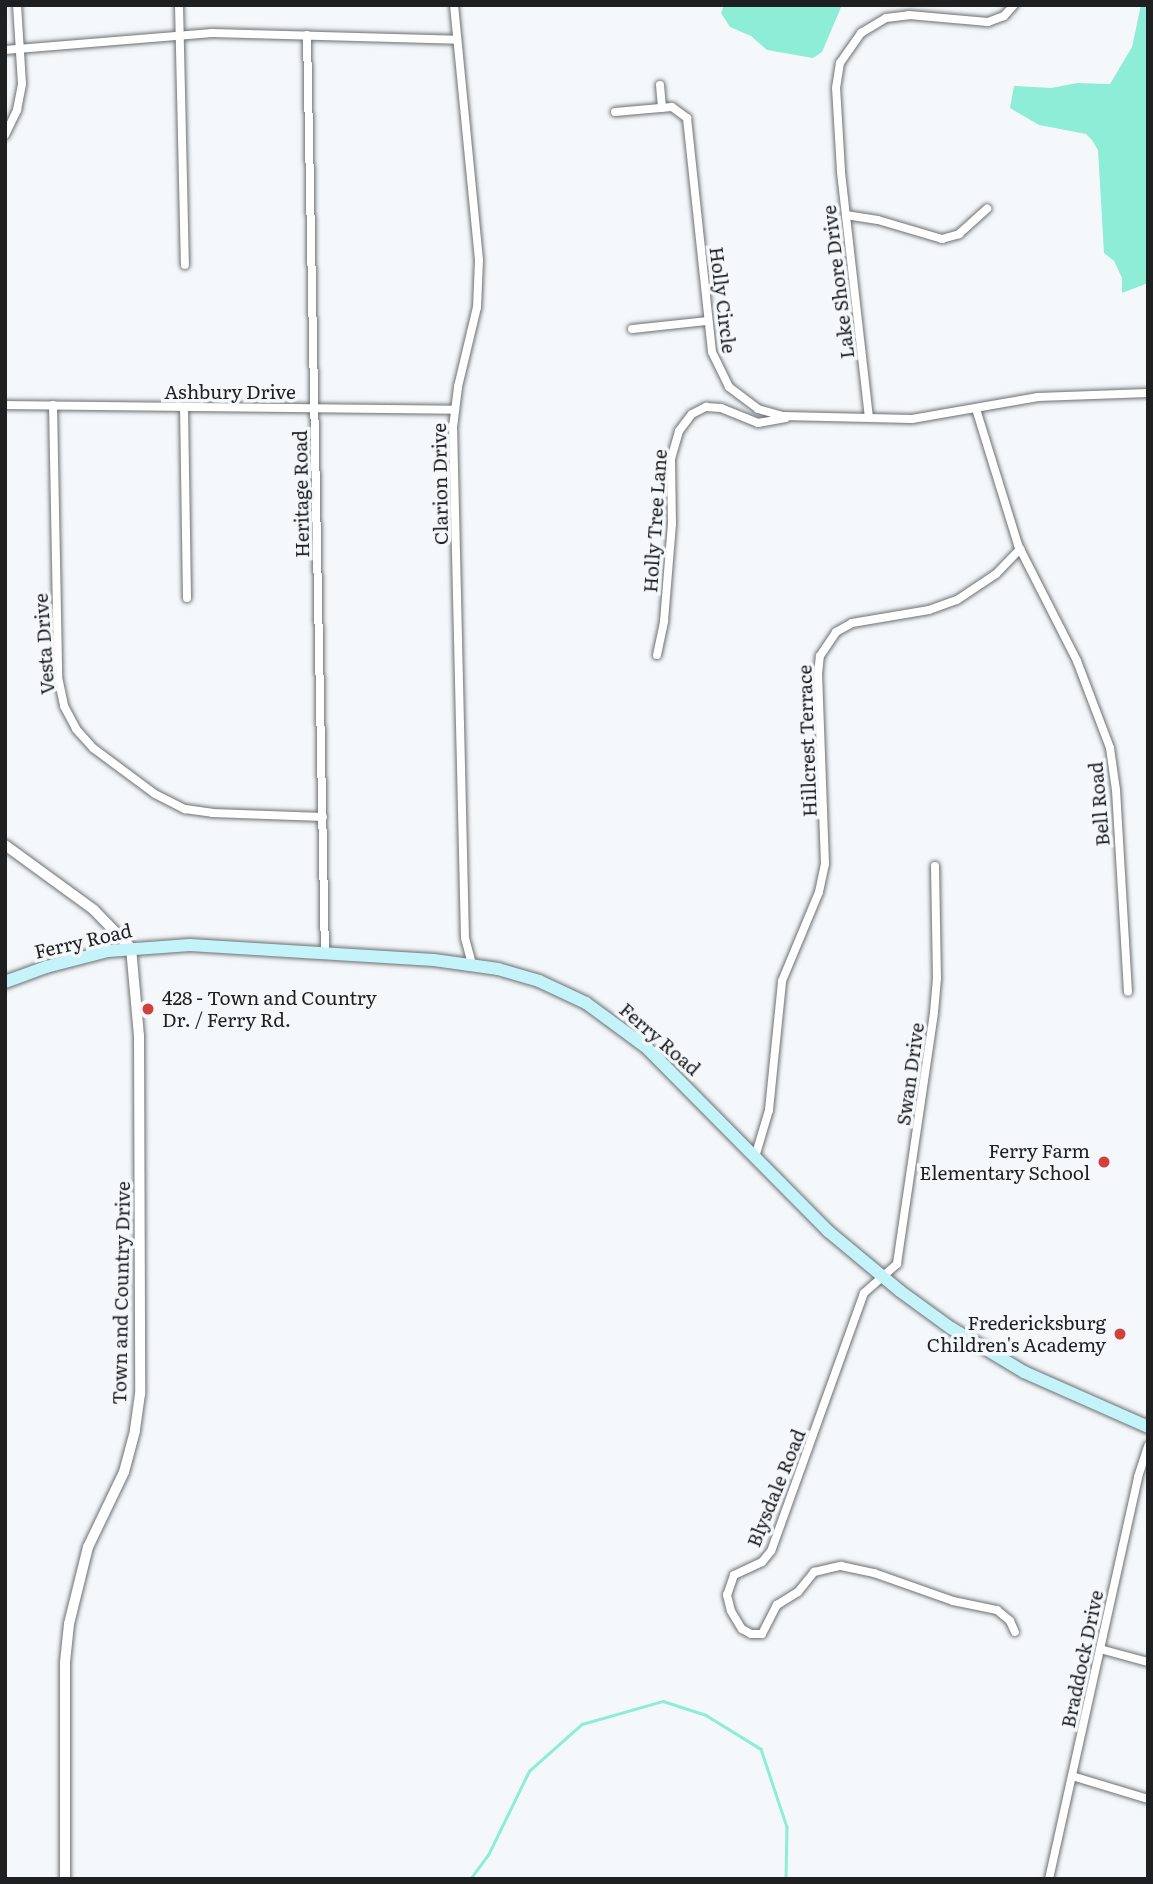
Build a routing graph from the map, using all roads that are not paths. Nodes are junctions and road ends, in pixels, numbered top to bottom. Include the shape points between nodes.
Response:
1 (17, 5) edge
2 (179, 5) edge
3 (454, 5) edge
4 (1014, 5) edge
5 (180, 35) junction
6 (307, 35) junction
7 (457, 40) junction
8 (20, 48) junction
9 (5, 50) edge
10 (660, 85) dead end
11 (662, 108) junction
12 (615, 112) dead end
13 (5, 135) edge
14 (987, 209) dead end
15 (846, 215) junction
16 (185, 265) dead end
17 (707, 321) junction
18 (632, 329) dead end
19 (1148, 393) edge
20 (5, 405) edge
21 (53, 405) junction
22 (184, 407) junction
23 (315, 408) junction
24 (976, 409) junction
25 (454, 411) junction
26 (792, 417) junction
27 (869, 418) junction
28 (1020, 549) junction
29 (187, 598) dead end
30 (657, 655) dead end
31 (323, 817) junction
32 (5, 845) edge
33 (935, 866) dead end
34 (131, 948) junction
35 (325, 952) junction
36 (472, 964) junction
37 (5, 982) edge
38 (1128, 992) dead end
39 (755, 1157) junction
40 (882, 1277) junction
41 (1148, 1427) edge
42 (1148, 1446) edge
43 (1015, 1632) dead end
44 (1100, 1649) junction
45 (1148, 1662) edge
46 (1072, 1776) junction
47 (1148, 1799) edge
48 (65, 1879) edge
49 (1049, 1879) edge

1 - 8 street
2 - 5 street
3 - 7 street, Clarion Drive
4 - 15 street, Lake Shore Drive via 1004,16 988,22 899,15 873,24 852,42 840,63 836,88
5 - 6 street
5 - 8 street
5 - 16 street
6 - 7 street
6 - 23 street, Heritage Road
7 - 25 street, Clarion Drive via 479,282
8 - 9 street
8 - 13 street via 21,97
10 - 11 street
11 - 12 street
11 - 17 street, Holly Circle via 678,108 689,124
14 - 15 street via 959,234 942,239
15 - 27 street, Lake Shore Drive
17 - 18 street
17 - 26 street, Holly Circle via 716,365 729,387 758,409
19 - 24 street via 1038,397
20 - 21 street, Ashbury Drive
21 - 22 street, Ashbury Drive
21 - 31 street, Vesta Drive via 58,677 64,706 76,729 93,748 155,794 185,809
22 - 23 street, Ashbury Drive
22 - 29 street
23 - 25 street, Ashbury Drive
23 - 31 street, Heritage Road
24 - 27 street via 912,419
24 - 28 street
25 - 36 street, Clarion Drive via 465,938
26 - 27 street, Holly Circle
26 - 30 street, Holly Tree Lane via 758,423 706,407 692,414 679,431 671,459 673,524
28 - 38 street, Bell Road via 1077,661 1110,748
28 - 39 street, Hillcrest Terrace via 996,575 957,600 929,610 852,623 836,632 820,656 825,864 819,892 782,981 769,1110
31 - 35 street, Heritage Road
32 - 34 street via 94,910
33 - 40 street, Swan Drive via 934,1013 900,1253 893,1270
34 - 35 main road, Ferry Road via 190,945
34 - 37 main road, Ferry Road via 72,959
34 - 48 street, Town and Country Drive via 139,1036 140,1394 124,1472 88,1547 69,1624
35 - 36 main road, Ferry Road
36 - 39 main road, Ferry Road via 539,981 615,1022 646,1047
39 - 40 main road, Ferry Road via 828,1231
40 - 41 main road, Ferry Road via 993,1355
40 - 43 street, Blysdale Road via 864,1293 771,1551 762,1562 734,1575 728,1585 728,1603 742,1629 762,1634 777,1605 798,1592 814,1572 841,1566 997,1610
42 - 44 street, Braddock Drive
44 - 45 street
44 - 46 street, Braddock Drive
46 - 47 street
46 - 49 street, Braddock Drive

